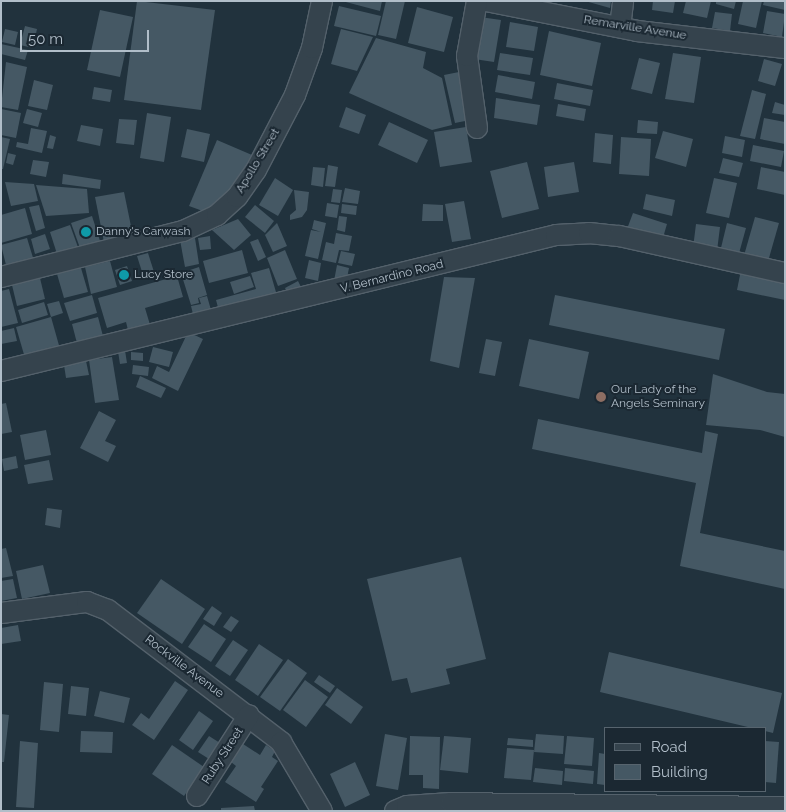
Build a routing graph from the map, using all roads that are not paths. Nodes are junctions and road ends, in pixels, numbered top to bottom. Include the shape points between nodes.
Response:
1 (322, 1) edge
2 (477, 1) edge
3 (486, 1) edge
4 (623, 1) edge
5 (620, 27) junction
6 (785, 48) edge
7 (477, 128) dead end
8 (785, 273) edge
9 (1, 277) edge
10 (1, 370) edge
11 (1, 613) edge
12 (249, 715) junction
13 (197, 796) dead end
14 (785, 807) edge
15 (322, 811) edge
16 (395, 811) edge

1 - 9 street, Apollo Street via 312,48 295,95 256,170 237,196 217,215 183,231
2 - 7 street via 467,56
3 - 5 street, Remarville Avenue
4 - 5 street
5 - 6 street, Remarville Avenue
8 - 10 street, V. Bernardino Road via 619,236 589,233 556,235
11 - 12 street, Rockville Avenue via 87,602 108,610
12 - 13 street, Ruby Street
12 - 15 street, Rockville Avenue via 281,742 304,775
14 - 16 street via 451,803 407,806

